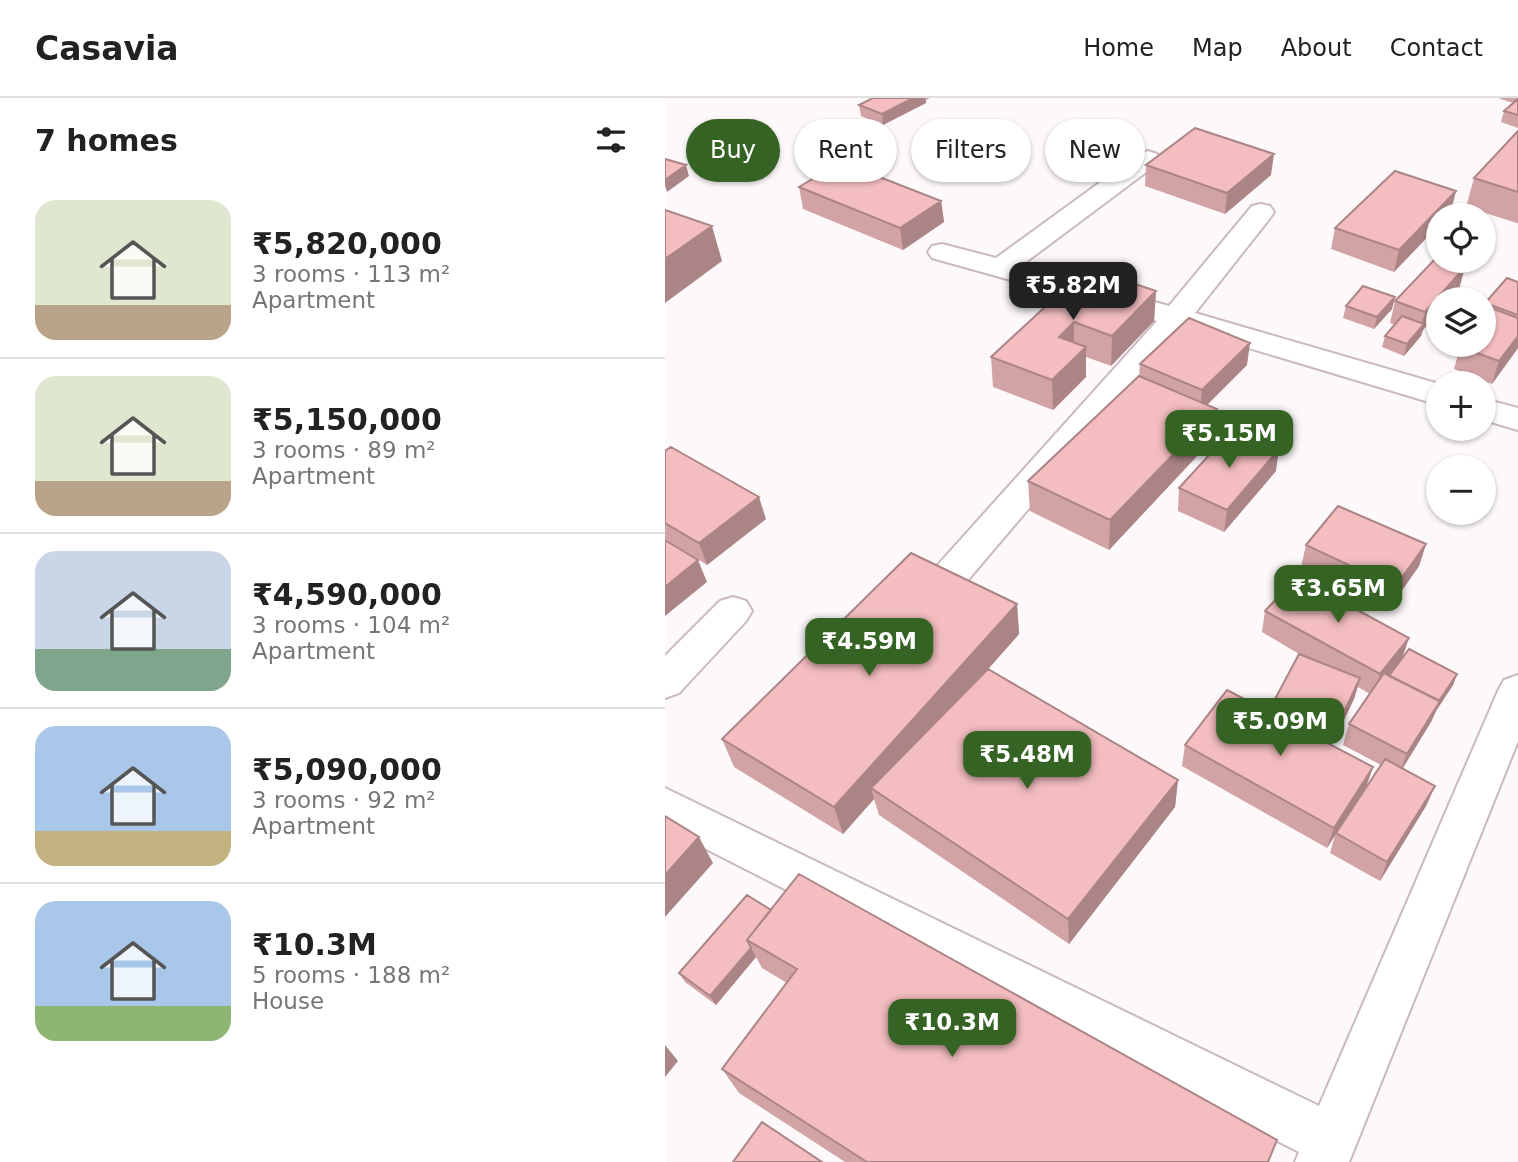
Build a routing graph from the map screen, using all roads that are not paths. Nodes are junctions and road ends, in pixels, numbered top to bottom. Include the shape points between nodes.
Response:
1 (1148, 159) dead end
2 (1261, 212) dead end
3 (942, 252) dead end
4 (1001, 268) junction
5 (1176, 317) junction
6 (1426, 392) edge
7 (1496, 413) edge
8 (1518, 419) edge
9 (949, 577) edge
10 (733, 611) dead end
11 (665, 682) edge
12 (1518, 691) edge
13 (665, 807) edge
14 (1327, 1151) edge

1 - 4 street
2 - 5 street
3 - 4 street
4 - 5 street
5 - 6 street
5 - 9 street
7 - 8 street
10 - 11 street
12 - 14 street
13 - 14 street

